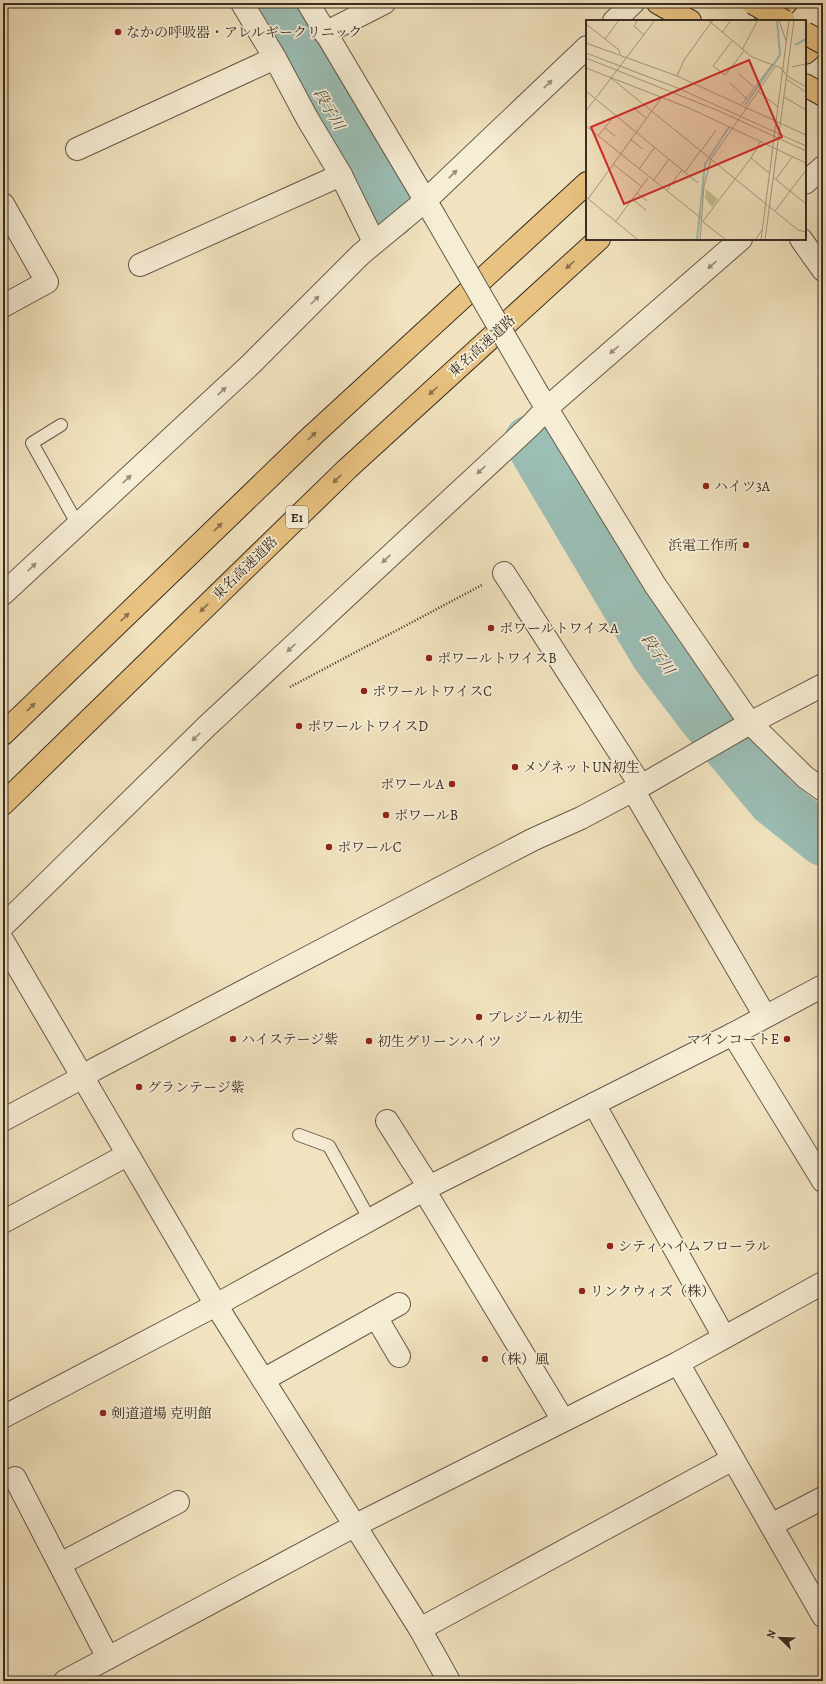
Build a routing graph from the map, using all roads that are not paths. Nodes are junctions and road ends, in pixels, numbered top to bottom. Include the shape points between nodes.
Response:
1 (242, 3) edge
2 (308, 3) edge
3 (384, 3) edge
4 (633, 3) edge
5 (753, 3) edge
6 (786, 3) edge
7 (665, 7) edge
8 (615, 20) edge
9 (688, 20) edge
10 (767, 20) edge
11 (782, 20) edge
12 (325, 33) junction
13 (806, 34) edge
14 (823, 37) edge
15 (823, 43) edge
16 (586, 48) edge
17 (806, 52) edge
18 (275, 58) junction
19 (806, 86) edge
20 (823, 95) edge
21 (77, 149) dead end
22 (823, 167) edge
23 (341, 175) junction
24 (806, 182) edge
25 (586, 184) edge
26 (3, 204) edge
27 (430, 208) junction
28 (378, 239) junction
29 (598, 240) edge
30 (741, 240) edge
31 (802, 240) edge
32 (140, 265) dead end
33 (823, 270) edge
34 (3, 306) edge
35 (543, 401) junction
36 (61, 425) dead end
37 (78, 525) junction
38 (504, 573) road end
39 (3, 594) edge
40 (823, 686) edge
41 (750, 723) junction
42 (3, 734) edge
43 (637, 788) junction
44 (823, 790) edge
45 (3, 804) edge
46 (3, 926) edge
47 (3, 941) edge
48 (823, 986) edge
49 (765, 1016) junction
50 (733, 1034) junction
51 (83, 1077) junction
52 (594, 1104) junction
53 (3, 1120) edge
54 (387, 1121) dead end
55 (299, 1135) dead end
56 (127, 1155) junction
57 (823, 1181) edge
58 (427, 1189) junction
59 (370, 1220) junction
60 (3, 1222) edge
61 (823, 1283) edge
62 (399, 1304) dead end
63 (216, 1305) junction
64 (376, 1317) junction
65 (724, 1337) junction
66 (400, 1356) dead end
67 (678, 1363) junction
68 (262, 1380) junction
69 (3, 1417) edge
70 (563, 1420) junction
71 (733, 1459) junction
72 (15, 1478) dead end
73 (823, 1498) edge
74 (178, 1502) dead end
75 (771, 1525) junction
76 (354, 1526) junction
77 (60, 1564) junction
78 (816, 1590) edge
79 (823, 1616) edge
80 (420, 1629) junction
81 (108, 1658) junction
82 (65, 1681) edge
83 (449, 1681) edge

1 - 18 street
2 - 12 street
3 - 12 street
4 - 8 street
5 - 11 highway, bridge
6 - 10 highway
7 - 9 highway
12 - 27 street
13 - 15 highway, bridge
14 - 17 highway
27 -> 16 street
18 - 21 street
18 - 23 street
19 - 20 highway
22 - 24 street
23 - 28 street
23 - 32 street
42 -> 25 highway via 313,435
26 - 34 street via 47,282
27 - 28 street via 404,218
27 - 35 street, bridge
37 -> 28 street via 250,365
29 -> 45 highway, 東名高速道路 / E1 via 347,469
30 -> 35 street
31 - 33 street
35 - 41 street via 655,585
35 -> 46 street via 531,425 207,726
36 - 37 lane via 32,443
39 -> 37 street
38 - 43 street
40 - 41 street
41 - 43 street
41 - 44 street via 805,777
43 - 49 street
43 - 51 street via 338,940
47 - 51 street
48 - 49 street
49 - 50 street
50 - 52 street
50 - 57 street
51 - 53 street
51 - 56 street
52 - 58 street
52 - 65 street
54 - 58 street
55 - 59 lane via 329,1146
56 - 60 street
56 - 63 street
58 - 59 street
58 - 70 street
59 - 63 street
61 - 65 street
62 - 64 street
63 - 68 street
63 - 69 street
64 - 66 street
64 - 68 street
65 - 67 street
67 - 70 street
67 - 71 street
68 - 76 street
70 - 76 street
71 - 75 street
71 - 80 street
72 - 77 street
73 - 75 street
74 - 77 street
75 - 78 street
76 - 80 street
76 - 81 street
77 - 81 street
78 - 79 street
80 - 83 street
81 - 82 street

